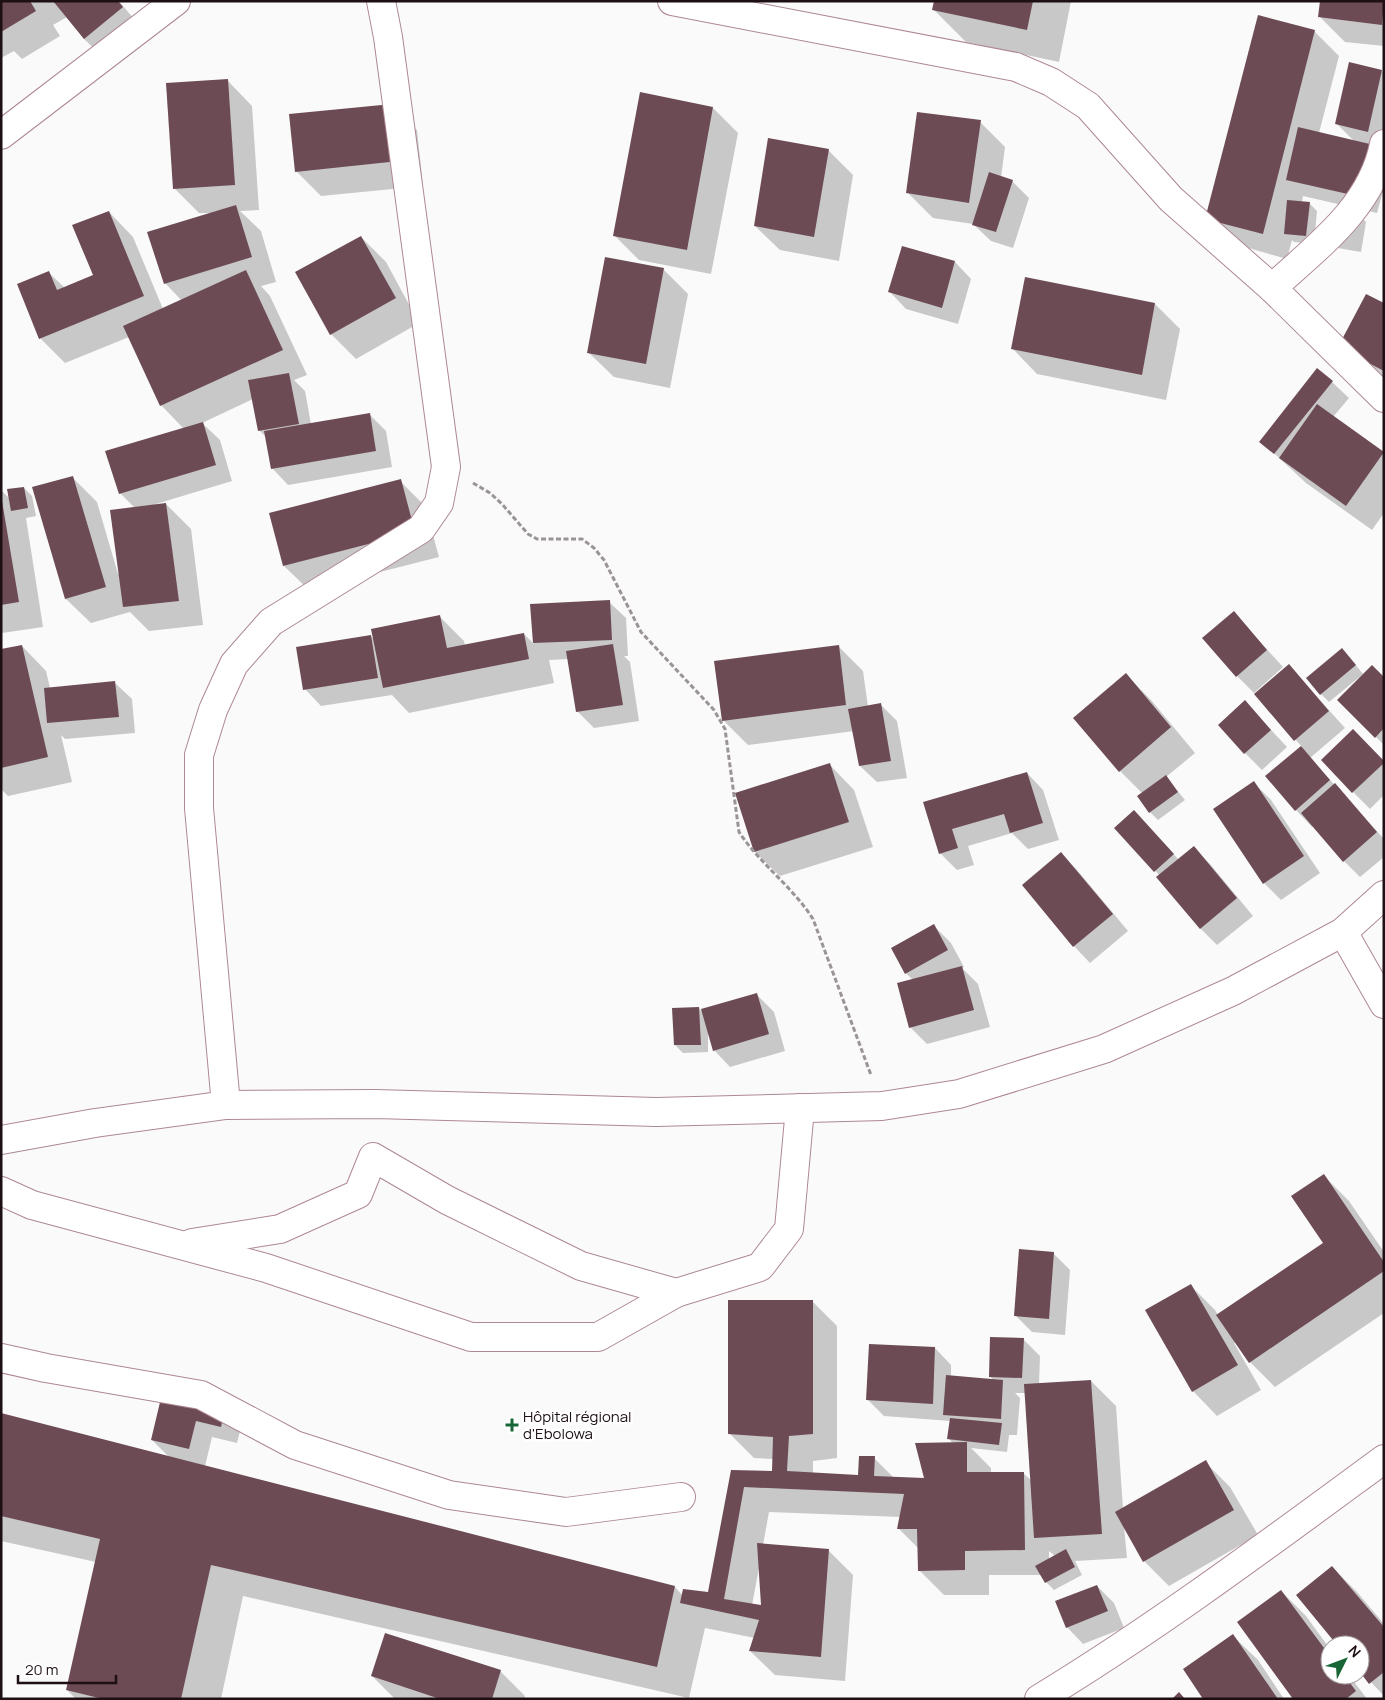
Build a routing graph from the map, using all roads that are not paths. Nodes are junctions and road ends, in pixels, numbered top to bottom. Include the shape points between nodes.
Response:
1 (176, 1) edge
2 (381, 1) edge
3 (672, 1) edge
4 (1, 135) edge
5 (1384, 144) edge
6 (1272, 288) junction
7 (1384, 398) edge
8 (1384, 894) edge
9 (1342, 932) junction
10 (1384, 1004) edge
11 (226, 1104) junction
12 (800, 1108) junction
13 (1, 1140) edge
14 (1, 1191) edge
15 (181, 1245) junction
16 (676, 1293) junction
17 (1, 1358) edge
18 (1384, 1459) edge
19 (681, 1497) dead end
20 (1038, 1699) edge

1 - 4 street
2 - 11 street via 446,467 439,503 421,529 271,622 234,664 213,710 199,755 199,808
3 - 6 street via 1016,67 1051,82 1088,106 1171,199
5 - 6 street via 1368,190 1336,230
6 - 7 street
8 - 9 street
9 - 10 street
9 - 12 street via 1233,991 1104,1049 959,1094 882,1106
11 - 12 street via 375,1104 656,1112
11 - 13 street
12 - 16 street via 789,1229 760,1267
14 - 15 street via 32,1205
15 - 16 street via 266,1268 471,1336 598,1337
15 - 16 street via 280,1229 358,1194 373,1157 447,1200 581,1266
17 - 19 street via 201,1395 296,1445 450,1495 566,1512
18 - 20 street via 1227,1575 1096,1664

